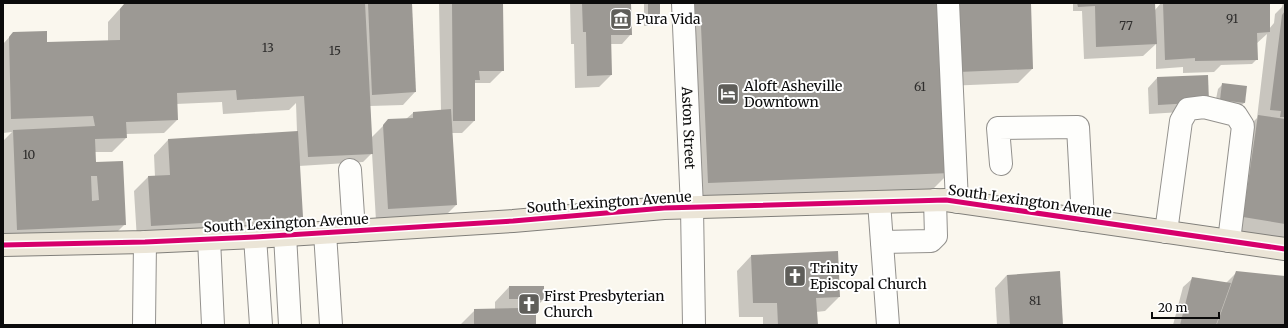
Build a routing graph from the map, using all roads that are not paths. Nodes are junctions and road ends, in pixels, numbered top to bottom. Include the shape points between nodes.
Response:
1 (683, 3) edge
2 (948, 3) edge
3 (1001, 164) dead end
4 (350, 170) dead end
5 (935, 200) junction
6 (879, 202) junction
7 (957, 202) junction
8 (692, 208) junction
9 (1083, 220) junction
10 (354, 231) junction
11 (1166, 232) junction
12 (326, 233) junction
13 (285, 235) junction
14 (256, 237) junction
15 (209, 239) junction
16 (1229, 241) junction
17 (145, 242) junction
18 (882, 242) junction
19 (3, 245) edge
20 (1285, 250) edge
21 (144, 325) edge
22 (213, 325) edge
23 (261, 325) edge
24 (290, 325) edge
25 (331, 325) edge
26 (694, 325) edge
27 (888, 325) edge

1 - 8 street, Aston Street
2 - 7 street
3 - 9 street via 998,128 1078,127
4 - 10 street
5 - 6 main road, South Lexington Avenue
5 - 7 main road, South Lexington Avenue
5 - 18 street via 936,236 931,241
6 - 8 main road, South Lexington Avenue
6 - 18 street
7 - 9 main road, South Lexington Avenue
8 - 10 main road, South Lexington Avenue
8 - 26 street, Aston Street
9 - 11 main road, South Lexington Avenue
10 - 12 main road, South Lexington Avenue
11 - 16 main road, South Lexington Avenue
11 - 16 street via 1181,121 1188,109 1204,107 1236,115 1243,126
12 - 13 main road, South Lexington Avenue
12 - 25 street
13 - 14 main road, South Lexington Avenue
13 - 24 street
14 - 15 main road, South Lexington Avenue
14 - 23 street
15 - 17 main road, South Lexington Avenue
15 - 22 street
16 - 20 main road, South Lexington Avenue
17 - 19 main road, South Lexington Avenue
17 - 21 street
18 - 27 street

